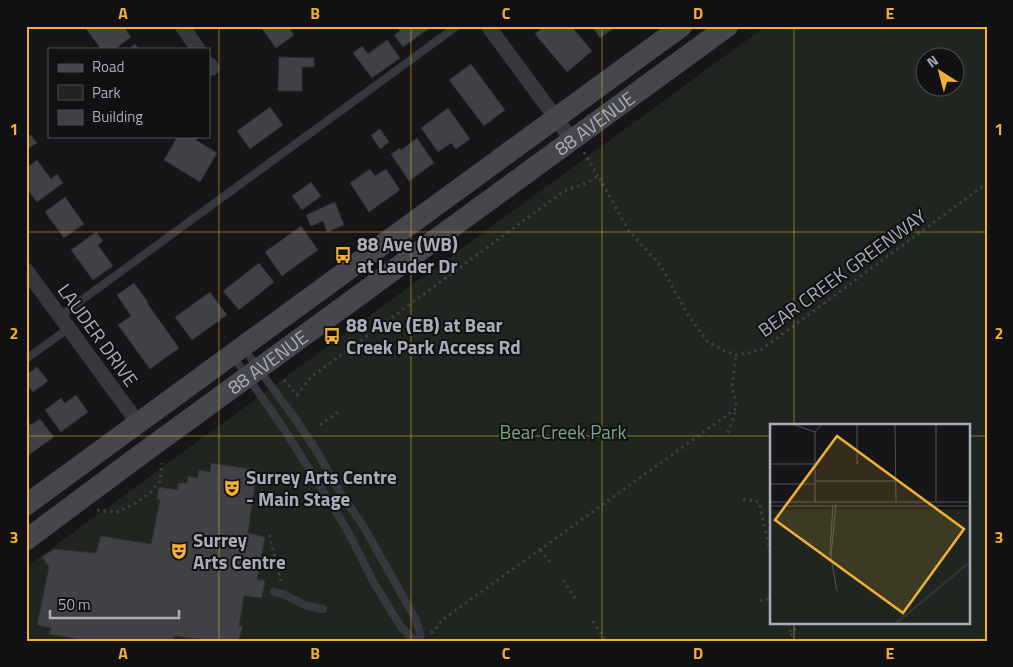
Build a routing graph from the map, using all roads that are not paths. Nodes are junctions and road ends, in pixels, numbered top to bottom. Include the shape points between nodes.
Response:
1 (182, 26) edge
2 (457, 26) edge
3 (488, 26) edge
4 (682, 26) edge
5 (728, 26) edge
6 (197, 48) edge
7 (556, 118) junction
8 (578, 146) junction
9 (26, 270) edge
10 (64, 322) junction
11 (238, 351) junction
12 (26, 358) edge
13 (262, 373) junction
14 (138, 423) junction
15 (132, 461) junction
16 (26, 505) edge
17 (26, 540) edge
18 (274, 592) dead end
19 (323, 609) dead end
20 (418, 641) edge

1 - 6 street
2 - 10 lane
3 - 7 street
4 - 7 main road, 88 AVENUE
5 - 8 main road, 88 AVENUE
7 - 8 street
7 - 11 main road, 88 AVENUE
8 - 13 main road, 88 AVENUE
9 - 10 street, LAUDER DRIVE
10 - 12 lane
10 - 14 street, LAUDER DRIVE
11 - 13 lane
11 - 13 lane
11 - 14 main road, 88 AVENUE
13 - 15 main road, 88 AVENUE
13 - 20 lane via 284,428 346,528 400,627
13 - 20 lane via 316,450 364,528 416,620 420,634
14 - 15 main road
14 - 16 main road, 88 AVENUE
15 - 17 main road, 88 AVENUE
18 - 19 lane via 306,606

